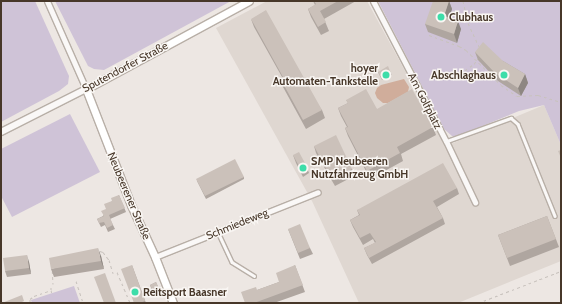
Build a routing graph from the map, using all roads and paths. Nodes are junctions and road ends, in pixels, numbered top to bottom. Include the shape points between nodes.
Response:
1 (47, 1) edge
2 (249, 1) edge
3 (373, 1) edge
4 (462, 1) edge
5 (429, 35) dead end
6 (481, 50) edge
7 (479, 56) edge
8 (476, 60) junction
9 (460, 74) dead end
10 (86, 89) junction
11 (561, 102) edge
12 (1, 132) edge
13 (446, 141) junction
14 (318, 192) dead end
15 (475, 202) dead end
16 (555, 216) dead end
17 (217, 232) junction
18 (96, 250) edge
19 (155, 257) junction
20 (55, 262) edge
21 (561, 271) edge
22 (117, 272) dead end
23 (113, 273) dead end
24 (254, 276) dead end
25 (76, 281) dead end
26 (53, 284) dead end
27 (51, 285) dead end
28 (51, 290) junction
29 (52, 294) dead end
30 (30, 303) edge
31 (83, 303) edge
32 (130, 303) edge
33 (173, 303) edge
34 (478, 303) edge

1 - 10 street
2 - 10 main road, Sputendorfer Straße
3 - 13 street, Am Golfplatz
4 - 6 path via 468,23
5 - 8 path via 459,46
7 - 8 path
8 - 9 path
8 - 11 path via 501,85 517,96 538,95
10 - 12 street, Sputendorfer Straße
10 - 19 main road, Neubeerener Straße
13 - 15 street, Am Golfplatz
13 - 16 lane via 511,118 518,124
14 - 17 street, Schmiedeweg
17 - 19 street, Schmiedeweg
17 - 24 lane via 232,262
18 - 23 path via 103,252 109,260
19 - 33 main road, Neubeerener Straße
20 - 26 path via 50,266
21 - 34 path
22 - 32 path
25 - 31 path
27 - 28 path
28 - 29 path
28 - 30 path via 34,296

